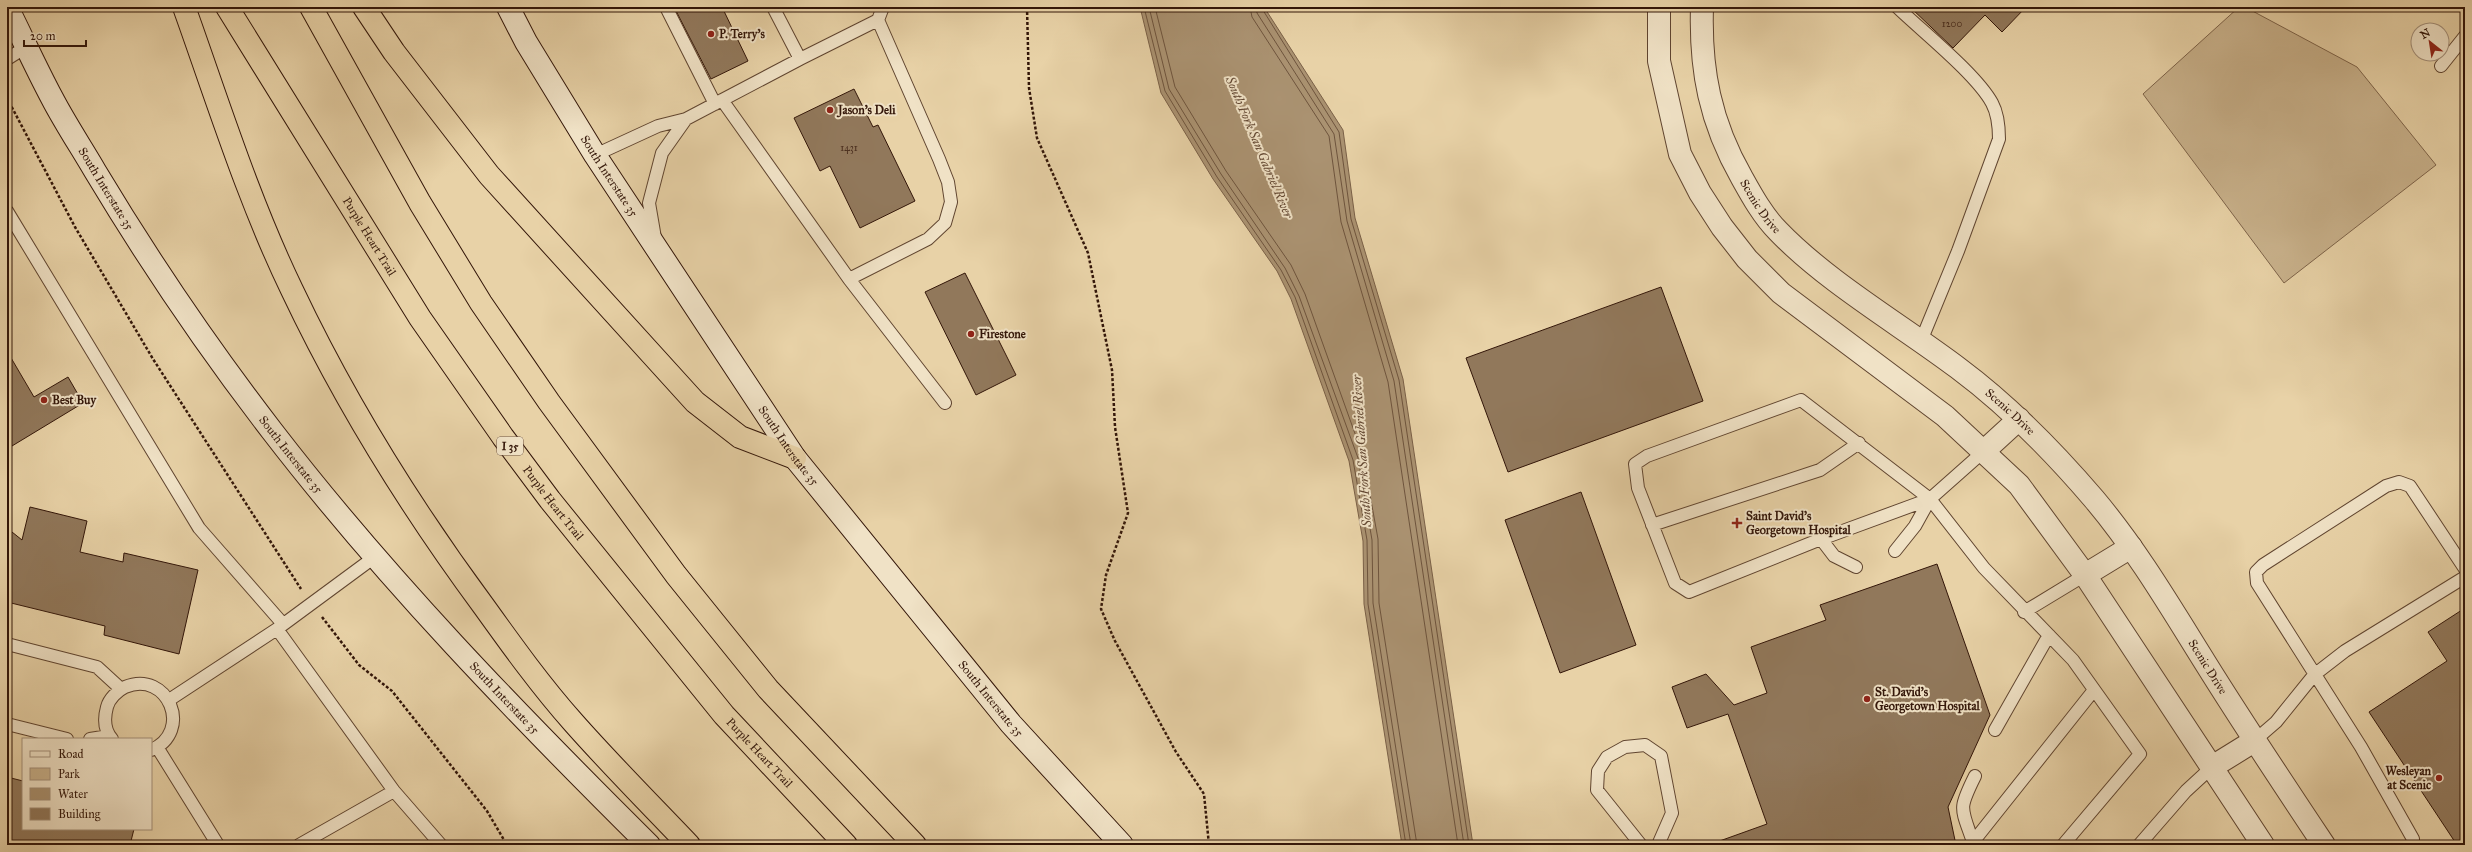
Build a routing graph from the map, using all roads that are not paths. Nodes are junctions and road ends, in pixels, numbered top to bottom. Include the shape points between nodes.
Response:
1 (7, 7) edge
2 (184, 7) edge
3 (227, 7) edge
4 (311, 7) edge
5 (364, 7) edge
6 (508, 7) edge
7 (666, 7) edge
8 (773, 7) edge
9 (884, 7) edge
10 (1659, 7) edge
11 (1702, 7) edge
12 (1897, 7) edge
13 (878, 20) junction
14 (2465, 36) edge
15 (26, 47) junction
16 (7, 58) edge
17 (800, 59) junction
18 (2441, 66) dead end
19 (718, 102) junction
20 (686, 119) junction
21 (594, 155) junction
22 (7, 210) edge
23 (657, 251) junction
24 (849, 279) junction
25 (1921, 341) junction
26 (945, 403) dead end
27 (2019, 418) junction
28 (1859, 444) junction
29 (1983, 452) junction
30 (795, 458) junction
31 (1930, 499) junction
32 (1652, 525) junction
33 (1821, 539) junction
34 (2131, 546) junction
35 (1895, 551) dead end
36 (376, 556) junction
37 (1856, 567) dead end
38 (2465, 569) edge
39 (2085, 575) junction
40 (2465, 577) edge
41 (2024, 612) junction
42 (280, 627) junction
43 (2049, 635) junction
44 (7, 644) edge
45 (2314, 675) junction
46 (121, 689) junction
47 (2094, 690) junction
48 (169, 700) junction
49 (7, 724) edge
50 (1995, 730) dead end
51 (63, 738) edge
52 (111, 738) edge
53 (2254, 740) junction
54 (154, 749) edge
55 (2212, 767) junction
56 (1975, 776) dead end
57 (394, 792) junction
58 (1117, 839) edge
59 (2413, 839) dead end
60 (438, 844) edge
61 (1973, 844) edge
62 (218, 845) edge
63 (299, 845) edge
64 (649, 845) edge
65 (689, 845) edge
66 (846, 845) edge
67 (915, 845) edge
68 (1641, 845) edge
69 (1658, 845) edge
70 (2063, 845) edge
71 (2139, 845) edge
72 (2263, 845) edge
73 (2324, 845) edge

1 - 15 street, South Interstate 35
2 - 65 highway via 256,209 334,374 380,455 452,563 520,656 572,721
3 - 66 highway, Purple Heart Trail / I 35 via 420,318 503,437 595,556 724,715
4 - 67 highway via 420,203 481,303 549,402 676,575 763,683
5 - 30 highway via 394,52 489,175 695,402 740,437
6 - 21 street, South Interstate 35 via 526,42
7 - 19 lane
8 - 17 lane
9 - 13 lane
10 - 29 street via 1659,61 1680,154 1700,193 1722,227 1747,260 1781,293 1945,416
11 - 25 street, Scenic Drive via 1701,34 1705,78 1713,116 1729,155 1752,197 1778,231 1822,269
12 - 25 lane via 1969,75 1992,103 2000,125 1996,147
13 - 17 lane
13 - 24 lane via 939,159 948,182 951,202 945,223 928,239
14 - 18 lane
15 - 16 lane
15 - 36 street, South Interstate 35 via 52,100 125,222 188,315 273,432
17 - 19 lane
19 - 20 lane
19 - 24 lane
20 - 21 lane via 658,126
20 - 23 lane via 662,153 650,203
21 - 23 street, South Interstate 35
22 - 42 lane via 199,528
23 - 30 street, South Interstate 35
24 - 26 lane
25 - 27 street, Scenic Drive via 1960,369
27 - 29 street
27 - 34 street, Scenic Drive via 2070,472
28 - 31 lane
28 - 32 lane via 1820,470
28 - 32 lane via 1801,400 1647,456 1635,464 1638,488
29 - 31 lane
29 - 39 street via 2019,485
30 - 58 street, South Interstate 35 via 1011,724
31 - 33 lane
31 - 35 lane via 1915,526
31 - 41 lane via 1984,568
32 - 33 lane via 1675,583 1689,592
33 - 37 lane via 1834,556
34 - 39 street
34 - 53 street, Scenic Drive
36 - 42 lane
36 - 64 street, South Interstate 35 via 551,747
38 - 45 lane via 2410,486 2399,482 2386,486 2263,565 2256,572 2257,583
39 - 41 lane
39 - 55 street
40 - 45 lane via 2345,652
41 - 43 lane
42 - 48 lane
42 - 57 lane
43 - 47 lane
43 - 50 lane
44 - 46 lane via 97,667
45 - 53 lane via 2276,722
45 - 59 lane via 2361,748
46 - 48 lane via 142,684 162,692
46 - 52 lane via 107,705 105,716
47 - 61 lane
47 - 70 lane via 2140,754
48 - 54 lane via 174,721 165,740
49 - 51 lane
53 - 55 street
53 - 73 street, Scenic Drive
54 - 62 lane
55 - 71 lane via 2186,791
55 - 72 street
56 - 61 lane via 1962,802 1962,812
57 - 60 lane
57 - 63 lane
68 - 69 lane via 1597,790 1598,771 1607,757 1625,747 1645,745 1661,756 1672,813

